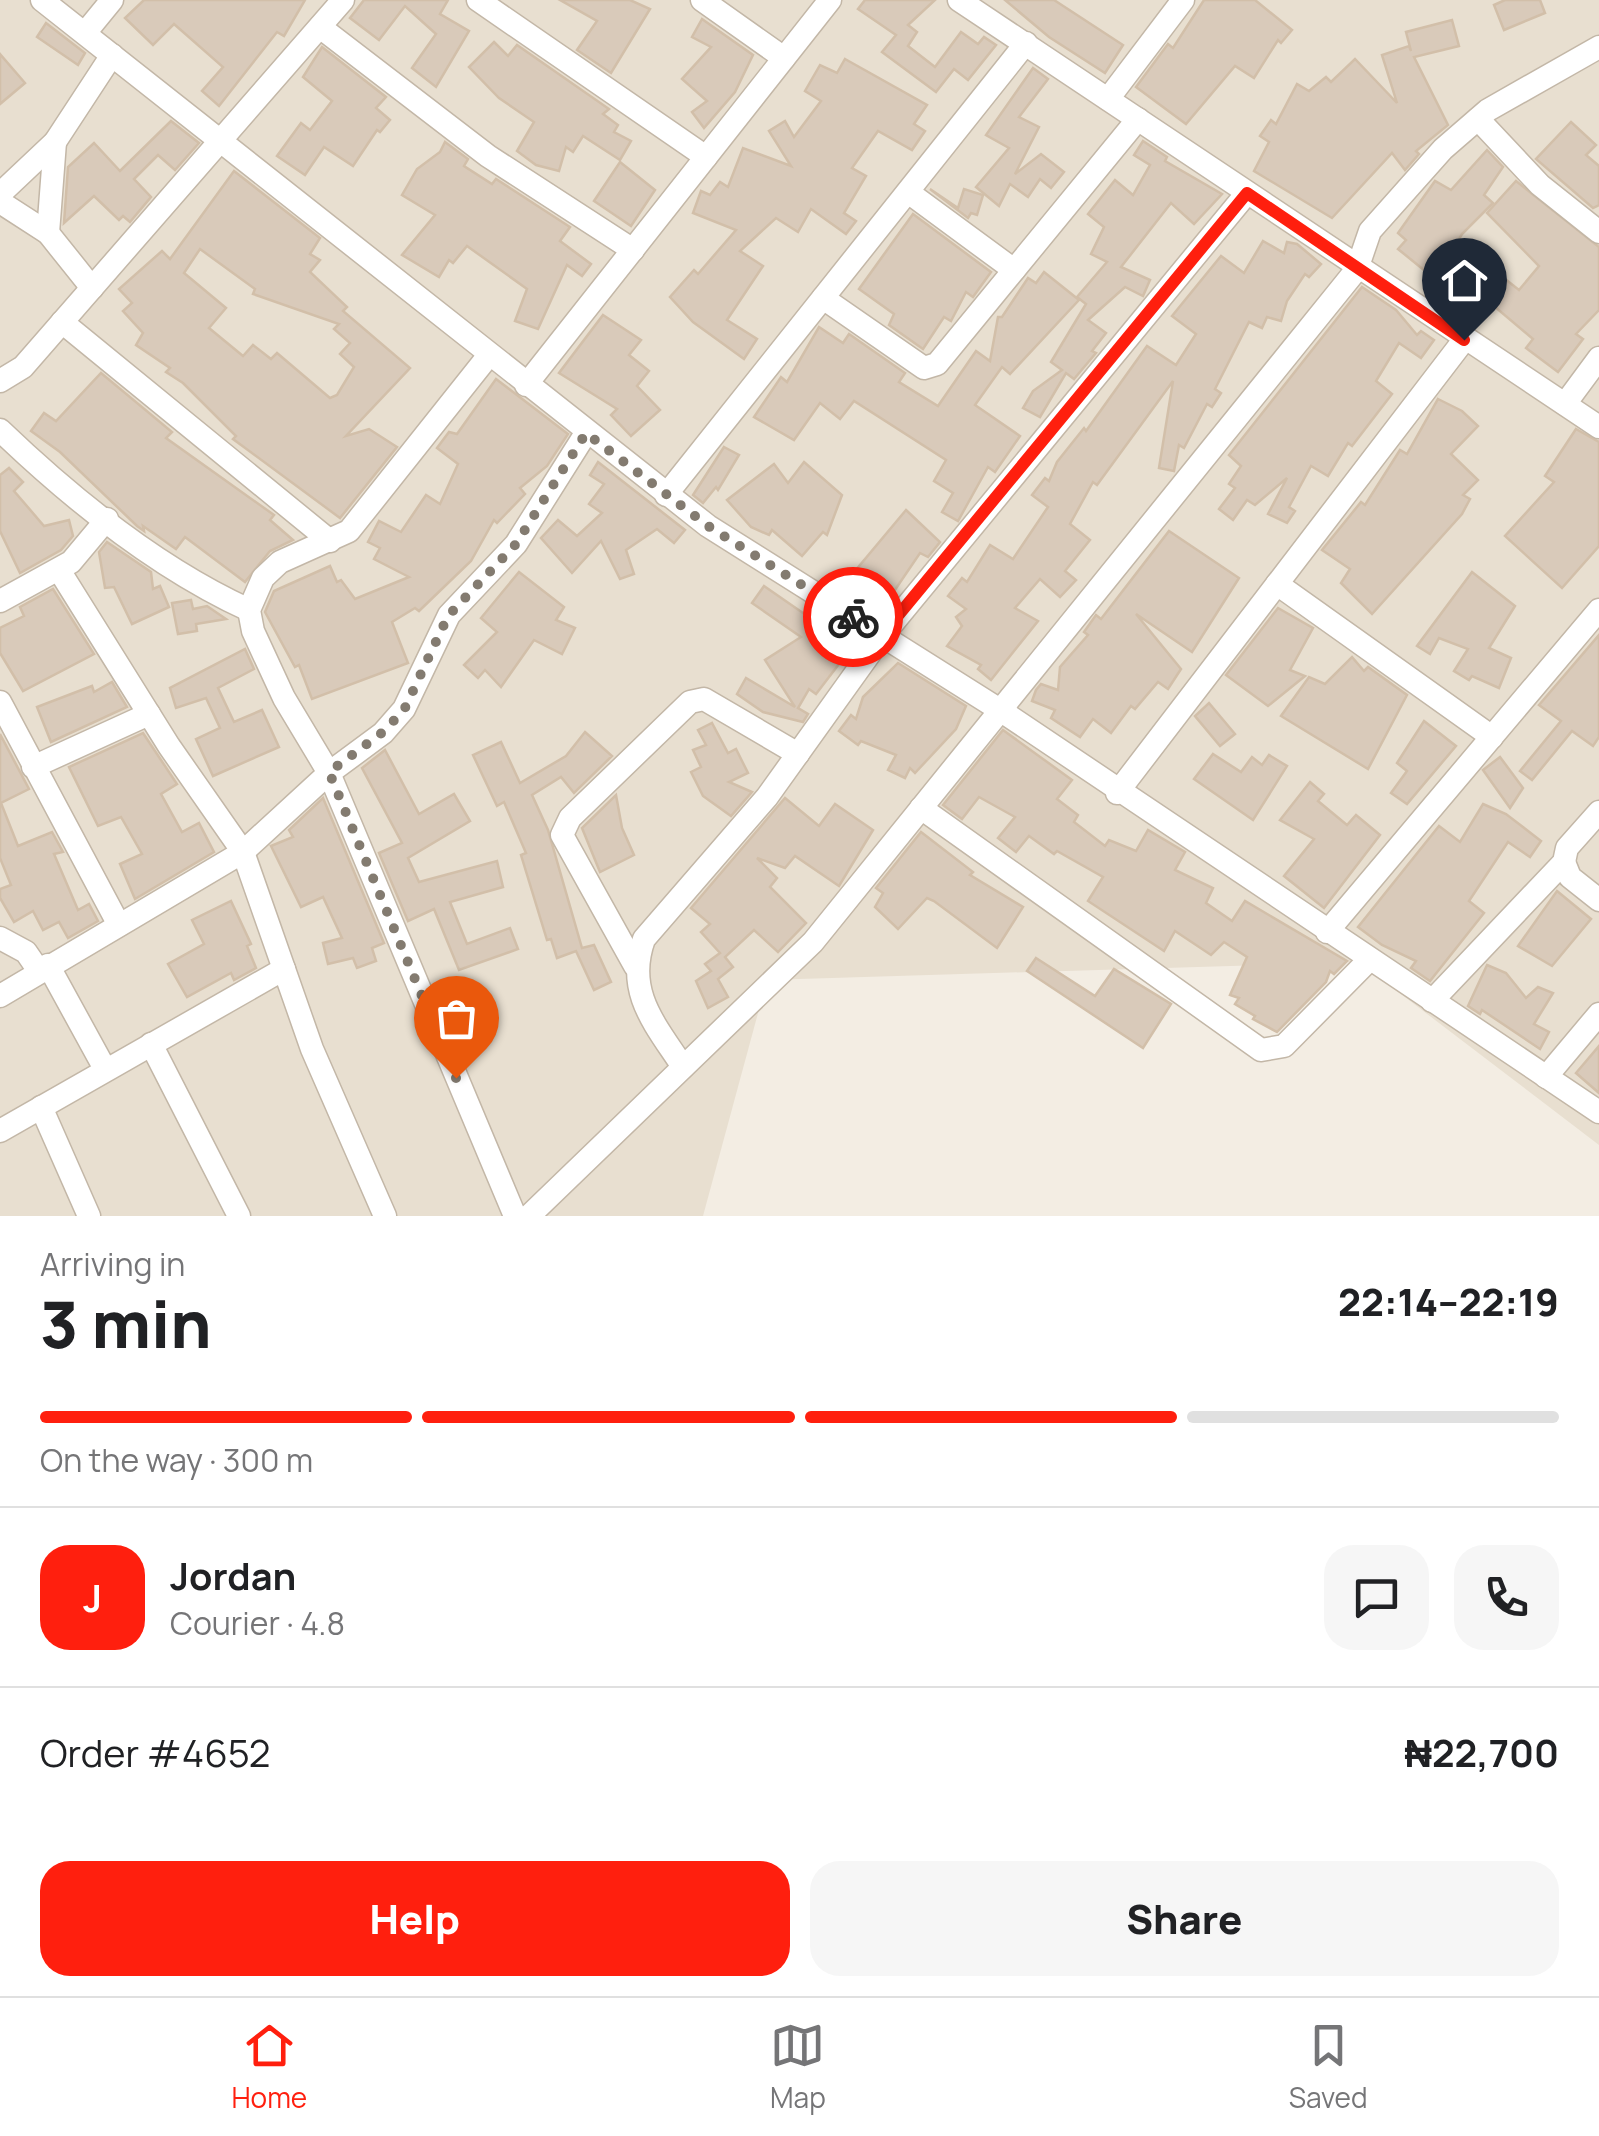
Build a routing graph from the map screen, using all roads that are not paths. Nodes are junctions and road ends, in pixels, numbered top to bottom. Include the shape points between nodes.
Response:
1 (42, 0) edge
2 (112, 0) edge
3 (343, 0) edge
4 (478, 0) edge
5 (702, 0) edge
6 (830, 0) edge
7 (959, 0) edge
8 (1183, 0) edge
9 (320, 27) junction
10 (85, 34) junction
11 (1026, 43) junction
12 (1599, 47) edge
13 (112, 54) junction
14 (784, 58) junction
15 (1108, 99) junction
16 (1138, 119) junction
17 (1478, 119) junction
18 (222, 140) junction
19 (56, 142) junction
20 (706, 157) junction
21 (908, 192) junction
22 (1247, 193) junction
23 (0, 194) edge
24 (0, 202) edge
25 (1599, 232) edge
26 (48, 234) junction
27 (632, 250) junction
28 (1357, 269) junction
29 (1014, 270) junction
30 (92, 288) junction
31 (824, 298) junction
32 (62, 322) junction
33 (1464, 340) junction
34 (489, 355) junction
35 (1599, 358) edge
36 (0, 381) edge
37 (526, 385) junction
38 (1565, 404) junction
39 (1599, 427) edge
40 (0, 430) edge
41 (586, 433) junction
42 (666, 496) junction
43 (107, 519) junction
44 (330, 541) junction
45 (59, 570) junction
46 (1277, 584) junction
47 (0, 601) edge
48 (249, 610) junction
49 (1599, 610) edge
50 (882, 635) junction
51 (0, 702) edge
52 (1000, 710) junction
53 (149, 714) junction
54 (1492, 737) junction
55 (798, 754) junction
56 (34, 767) junction
57 (329, 772) junction
58 (1117, 793) junction
59 (922, 808) junction
60 (1599, 812) edge
61 (243, 852) junction
62 (1564, 862) junction
63 (1599, 900) edge
64 (120, 925) junction
65 (1327, 932) junction
66 (0, 938) edge
67 (1369, 960) junction
68 (634, 966) junction
69 (44, 968) junction
70 (284, 969) junction
71 (0, 996) edge
72 (1432, 1002) junction
73 (1599, 1014) edge
74 (151, 1044) junction
75 (684, 1067) junction
76 (105, 1069) junction
77 (1546, 1076) junction
78 (41, 1107) junction
79 (1599, 1112) edge
80 (0, 1131) edge
81 (89, 1216) edge
82 (239, 1216) edge
83 (386, 1216) edge
84 (516, 1216) edge
85 (529, 1216) edge

1 - 10 street
2 - 10 street
3 - 9 street
4 - 20 street
5 - 14 street
6 - 14 street
7 - 11 street
8 - 15 street
9 - 18 street
9 - 27 street via 488,156
10 - 13 street
11 - 15 street
11 - 21 street
12 - 17 street
13 - 18 street
13 - 19 street
14 - 20 street
15 - 16 street
16 - 22 street
16 - 29 street
17 - 25 street via 1540,184
17 - 28 street via 1370,231
18 - 30 street
18 - 34 street
19 - 23 street
19 - 26 street
20 - 27 street
21 - 29 street
21 - 31 street
22 - 28 street
22 - 50 street
24 - 26 street
26 - 30 street
27 - 37 street
28 - 33 street
28 - 52 street
29 - 31 street via 937,364 924,368
30 - 32 street
31 - 42 street
32 - 36 street via 22,367
32 - 44 street
33 - 38 street
33 - 46 street
34 - 37 street
34 - 44 street via 363,516
35 - 38 street
37 - 41 street
38 - 39 street
40 - 43 street
41 - 42 street
41 - 57 street via 516,544 448,616 404,710
42 - 50 street
43 - 45 street
43 - 48 street via 190,583
44 - 48 street via 280,562 263,578
45 - 47 street
45 - 53 street
46 - 54 street
46 - 58 street
48 - 57 street via 284,698
49 - 54 street
50 - 52 street
50 - 55 street
51 - 56 street
52 - 58 street
52 - 59 street
53 - 56 street
53 - 61 street
54 - 65 street
55 - 68 street via 644,939
55 - 68 street via 704,699 690,702 570,818 562,834
56 - 64 street
57 - 61 street
57 - 84 street
58 - 65 street
59 - 67 street via 1261,1050 1284,1046
59 - 75 street via 812,942
60 - 62 street via 1567,848
61 - 64 street
61 - 70 street
62 - 63 street via 1570,877
62 - 72 street
64 - 69 street
65 - 67 street
66 - 69 street
67 - 72 street
68 - 75 street via 644,1006
69 - 71 street
69 - 76 street
70 - 74 street
70 - 83 street
72 - 77 street
73 - 77 street
74 - 76 street
74 - 82 street
75 - 85 street
76 - 78 street
77 - 79 street
78 - 80 street
78 - 81 street

